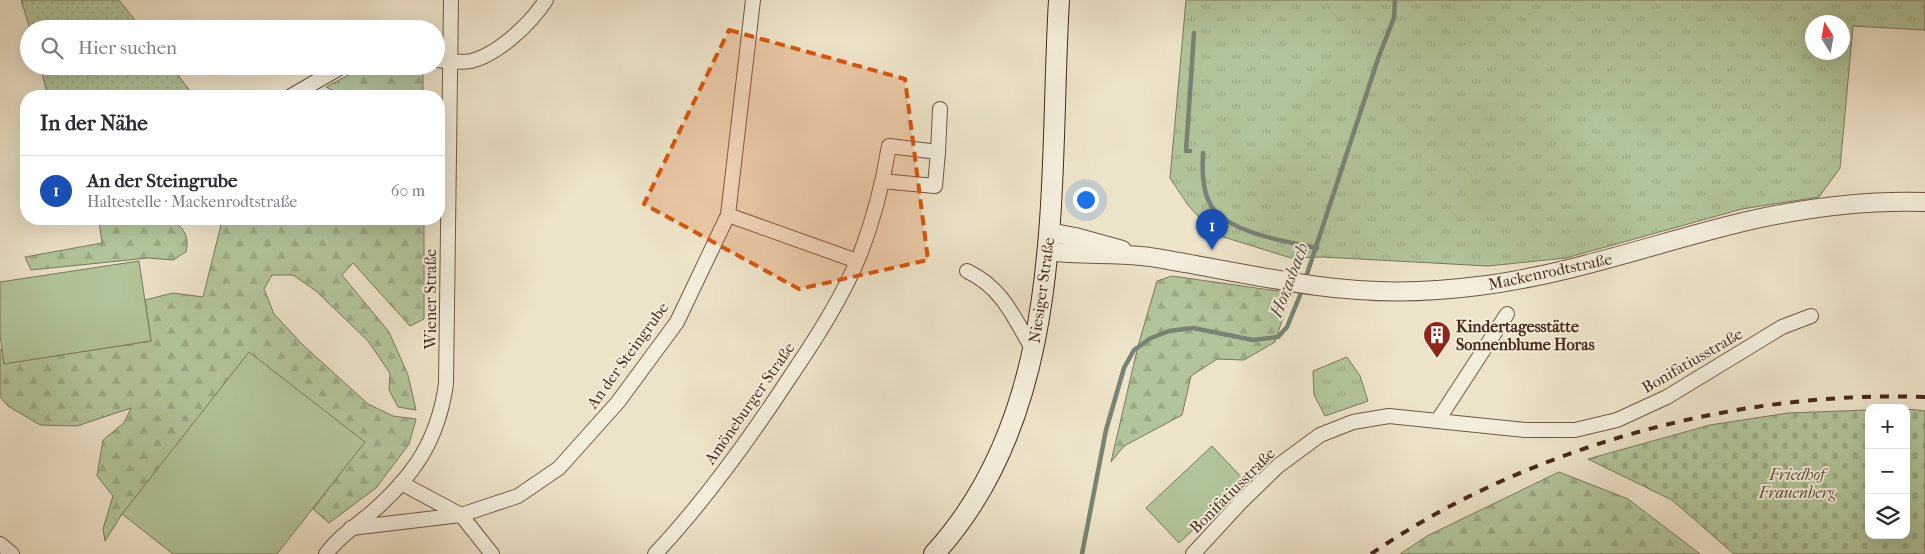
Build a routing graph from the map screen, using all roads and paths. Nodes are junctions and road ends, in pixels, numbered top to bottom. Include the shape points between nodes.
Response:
1 (450, 0) edge
2 (546, 0) edge
3 (753, 0) edge
4 (1059, 0) edge
5 (445, 44) edge
6 (445, 61) edge
7 (327, 75) edge
8 (443, 75) edge
9 (301, 90) edge
10 (443, 90) edge
11 (940, 109) dead end
12 (938, 152) junction
13 (882, 182) junction
14 (1925, 202) edge
15 (728, 215) junction
16 (445, 225) edge
17 (1048, 242) junction
18 (857, 261) junction
19 (967, 270) dead end
20 (1507, 314) dead end
21 (1810, 316) dead end
22 (1033, 350) junction
23 (1438, 420) junction
24 (402, 483) junction
25 (461, 516) junction
26 (352, 528) junction
27 (0, 544) edge
28 (12, 554) edge
29 (326, 554) edge
30 (492, 554) edge
31 (655, 554) edge
32 (934, 554) edge
33 (1193, 554) edge

1 - 5 street, Wiener Straße
2 - 6 street via 539,11 500,48 469,61
3 - 15 street, An der Steingrube
4 - 17 main road, Niesiger Straße
7 - 9 street
8 - 10 street, Wiener Straße
11 - 12 street
12 - 13 street, Amöneburger Straße via 889,146
12 - 13 street via 935,186
13 - 18 street, Amöneburger Straße
14 - 17 street, Mackenrodtstraße via 1857,203 1815,208 1745,222 1575,269 1477,286 1389,290 1320,286 1141,256 1073,254
15 - 18 street
15 - 25 street, An der Steingrube via 677,322 612,409 559,468 518,496
16 - 24 street, Wiener Straße via 446,384 443,407 437,428 422,457
17 - 22 main road, Niesiger Straße
18 - 31 street, Amöneburger Straße via 808,350 748,440 677,531
19 - 22 street via 993,287
20 - 23 street
21 - 23 street, Bonifatiusstraße via 1782,327 1668,397 1618,420 1575,430 1548,431
22 - 32 main road, Niesiger Straße via 1011,428 991,472 969,509
23 - 33 street, Bonifatiusstraße via 1389,416 1353,422 1320,435 1278,466
24 - 25 street
24 - 26 street, Wiener Straße
25 - 26 street, An der Steingrube
25 - 30 street
26 - 29 street, Wiener Straße
27 - 28 street

